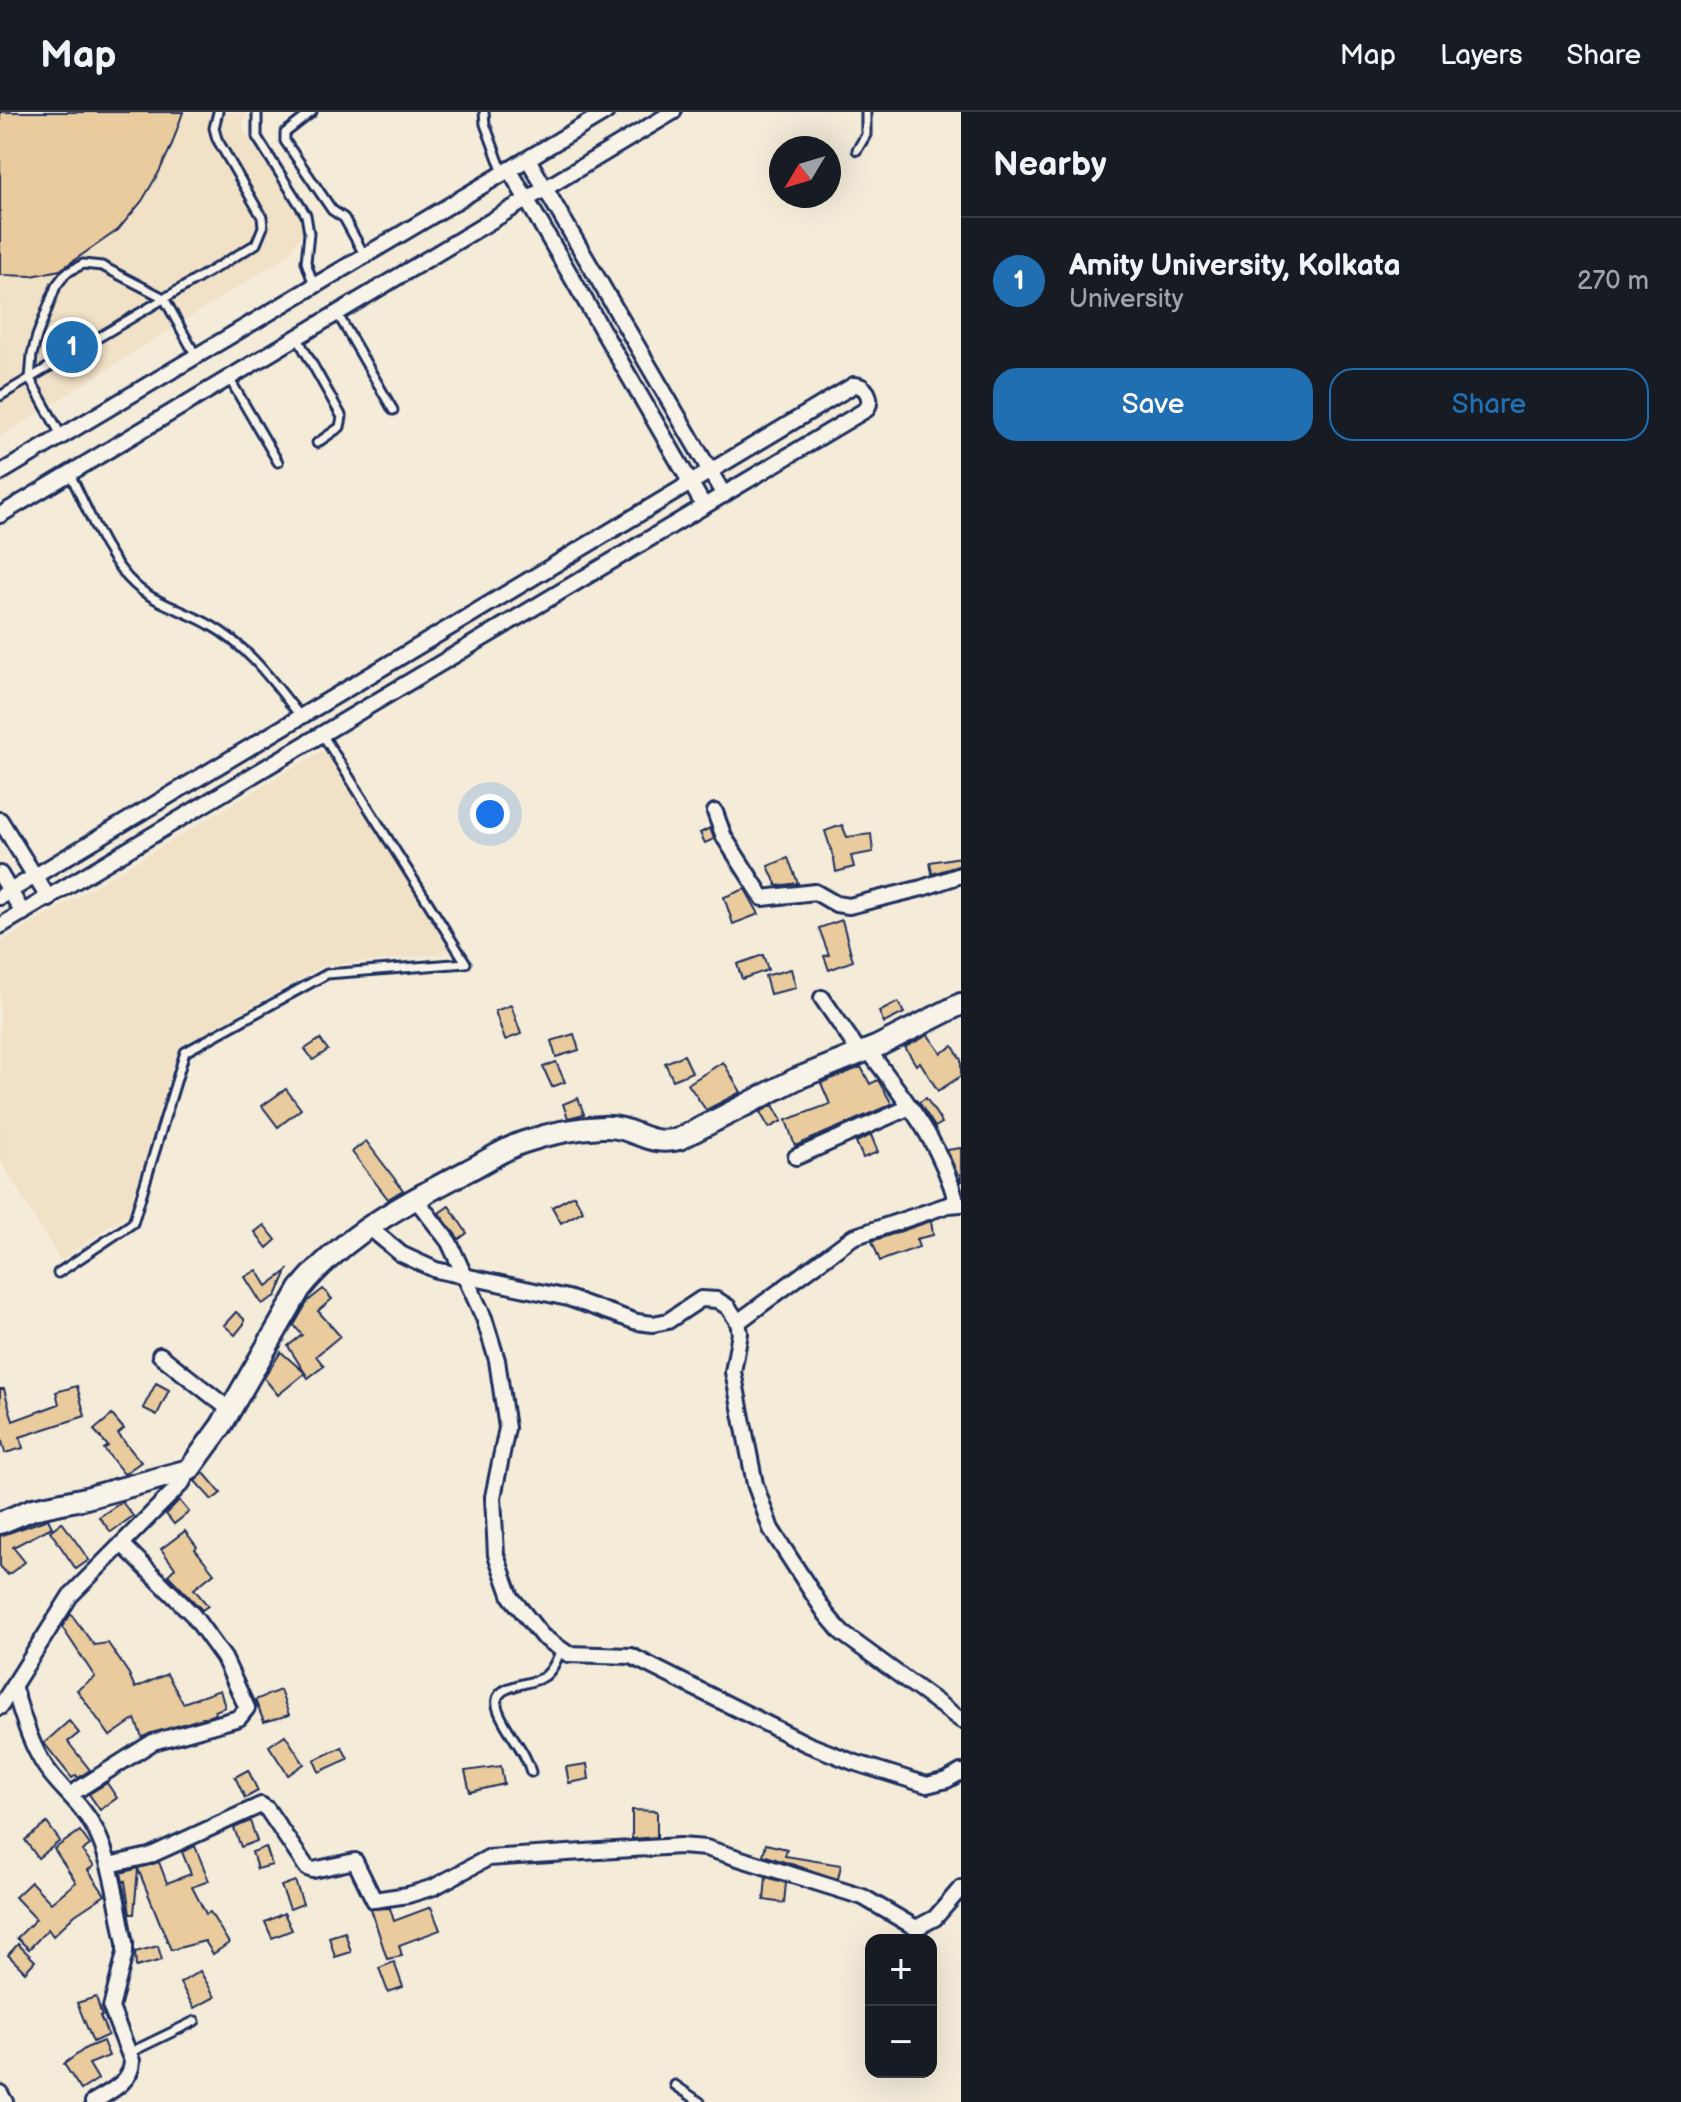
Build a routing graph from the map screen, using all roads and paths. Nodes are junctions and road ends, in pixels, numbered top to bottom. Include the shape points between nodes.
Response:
1 (218, 112) edge
2 (257, 112) edge
3 (312, 112) edge
4 (484, 112) edge
5 (606, 112) edge
6 (673, 112) edge
7 (866, 112) edge
8 (857, 150) dead end
9 (528, 159) junction
10 (506, 171) junction
11 (544, 189) junction
12 (525, 200) junction
13 (365, 256) junction
14 (314, 286) junction
15 (164, 298) junction
16 (337, 313) junction
17 (297, 337) junction
18 (196, 356) junction
19 (229, 378) junction
20 (30, 379) junction
21 (0, 396) edge
22 (393, 410) dead end
23 (61, 435) junction
24 (317, 443) dead end
25 (278, 462) dead end
26 (710, 471) junction
27 (0, 473) edge
28 (69, 473) junction
29 (690, 484) junction
30 (724, 495) junction
31 (704, 506) junction
32 (0, 515) edge
33 (301, 718) junction
34 (322, 734) junction
35 (715, 812) dead end
36 (0, 820) edge
37 (0, 874) edge
38 (961, 875) edge
39 (35, 878) junction
40 (5, 894) edge
41 (49, 899) junction
42 (23, 913) junction
43 (0, 926) edge
44 (822, 998) dead end
45 (961, 1004) edge
46 (864, 1052) junction
47 (910, 1107) junction
48 (796, 1157) dead end
49 (415, 1198) junction
50 (959, 1204) edge
51 (370, 1228) junction
52 (58, 1273) dead end
53 (466, 1277) junction
54 (738, 1322) junction
55 (160, 1355) dead end
56 (230, 1410) junction
57 (189, 1470) junction
58 (0, 1523) edge
59 (122, 1544) junction
60 (561, 1650) junction
61 (5, 1694) edge
62 (961, 1720) edge
63 (531, 1772) dead end
64 (961, 1772) edge
65 (71, 1794) junction
66 (109, 1865) junction
67 (961, 1888) edge
68 (195, 2021) dead end
69 (129, 2053) junction
70 (675, 2085) dead end
71 (0, 2093) edge
72 (5, 2102) edge
73 (93, 2102) edge
74 (700, 2102) edge

1 - 15 lane via 214,133 262,217 261,237
2 - 14 lane via 257,137 306,215 306,262
3 - 13 lane via 291,126 285,141 332,210 344,218
4 - 10 lane
5 - 9 street
6 - 11 street
7 - 8 lane via 866,135
9 - 10 street
9 - 11 street
10 - 12 street
10 - 13 street
11 - 12 street
11 - 26 street
12 - 16 street
12 - 29 street
13 - 14 street
14 - 18 street
15 - 18 lane
15 - 20 lane
15 - 20 lane via 102,266 83,264 66,273 37,336
16 - 17 street
16 - 22 lane
17 - 19 street
17 - 24 lane via 342,417 340,427
18 - 23 street
19 - 25 lane
19 - 28 street
20 - 21 lane
20 - 23 lane
23 - 27 street
26 - 29 street
26 - 30 street
26 - 30 street via 854,385 868,393 867,409
28 - 32 street
28 - 33 lane via 132,583 228,636
29 - 31 street
29 - 33 street
30 - 31 street
31 - 34 street
33 - 39 street
34 - 41 street
34 - 52 lane via 466,963 327,974 185,1052 133,1223
35 - 38 street via 724,837 763,898 815,892 849,906
36 - 39 street
37 - 40 street
39 - 40 street
39 - 41 street
40 - 42 street
41 - 42 street
42 - 43 street
44 - 46 street
45 - 46 street
46 - 47 street
46 - 49 street via 796,1079 679,1139 652,1141 625,1128 603,1126 566,1132 522,1143
47 - 48 street
47 - 50 street via 937,1146
49 - 51 street
49 - 53 street via 449,1242
50 - 54 street via 853,1237
51 - 53 street via 401,1254
51 - 56 street via 342,1247 300,1289
53 - 54 street via 517,1285 653,1324 708,1298 728,1307
53 - 60 street via 497,1360 506,1417 493,1497 496,1555 511,1597 542,1636
54 - 62 street via 733,1372 750,1467 771,1529 842,1633
55 - 56 street
56 - 57 street
57 - 58 street via 33,1509
57 - 59 street
59 - 61 street via 70,1596
59 - 65 street via 193,1615 224,1658 247,1708 239,1718 153,1742
60 - 63 lane via 547,1675 506,1688 499,1696 500,1715
60 - 64 street via 581,1656 631,1656 807,1744 927,1785
61 - 65 street via 54,1778
65 - 66 street via 95,1830
66 - 67 street via 149,1856 261,1805 307,1868 355,1861 374,1900 434,1887 488,1858 680,1846 706,1848 863,1897 916,1928 935,1918
66 - 69 street via 125,1953 111,2008
68 - 69 lane
69 - 73 street via 131,2074
70 - 74 lane
71 - 72 street

